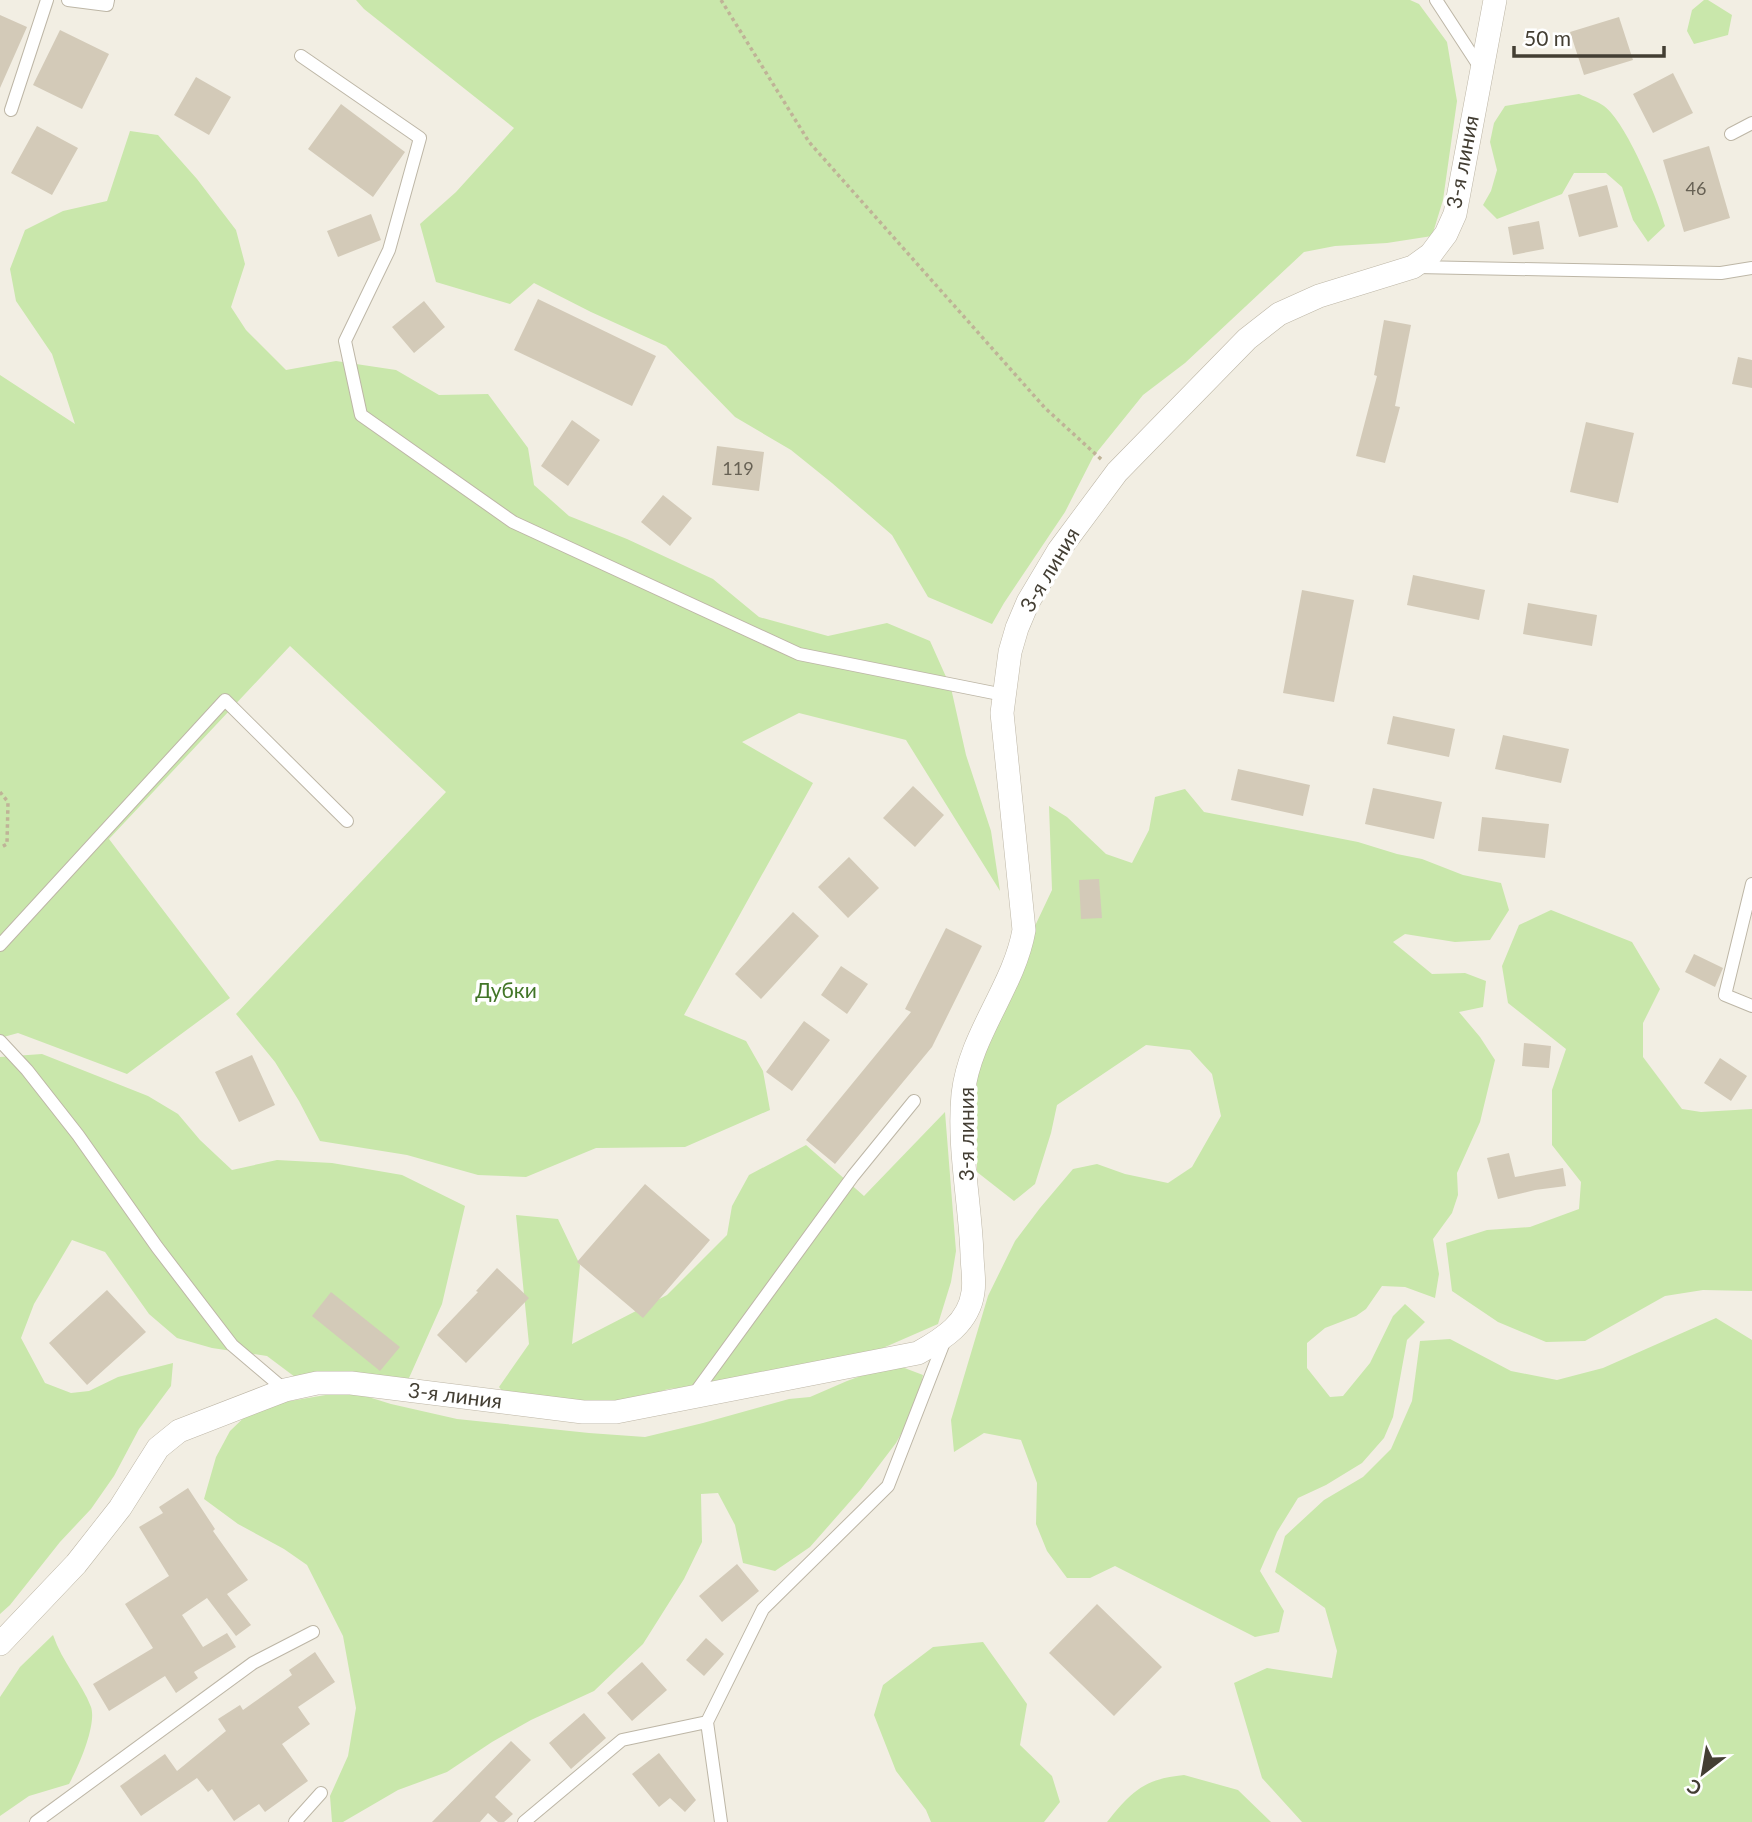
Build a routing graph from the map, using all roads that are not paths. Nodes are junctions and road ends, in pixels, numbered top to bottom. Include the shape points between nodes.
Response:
1 (47, 0) edge
2 (68, 0) edge
3 (108, 0) edge
4 (1436, 0) edge
5 (1495, 0) edge
6 (301, 56) dead end
7 (1481, 69) junction
8 (11, 110) dead end
9 (1752, 123) edge
10 (1731, 134) dead end
11 (1413, 267) junction
12 (1752, 268) edge
13 (1004, 695) junction
14 (347, 821) dead end
15 (1752, 884) edge
16 (0, 946) edge
17 (1752, 1006) edge
18 (0, 1041) edge
19 (915, 1101) dead end
20 (946, 1337) junction
21 (285, 1390) junction
22 (692, 1397) junction
23 (313, 1632) dead end
24 (0, 1644) edge
25 (707, 1722) junction
26 (321, 1793) dead end
27 (36, 1822) edge
28 (295, 1822) edge
29 (524, 1822) edge
30 (721, 1822) edge

1 - 8 lane
2 - 3 lane via 107,5
4 - 7 lane
5 - 7 street, 3-я линия
6 - 13 lane via 421,138 389,250 345,341 361,415 513,522 799,654
7 - 11 street, 3-я линия via 1455,214 1431,254
9 - 10 lane
11 - 12 lane via 1708,273
11 - 13 street, 3-я линия via 1360,281 1279,314 1247,340 1117,472 1059,550 1028,602 1010,652
13 - 20 street, 3-я линия via 1002,713 1024,930 1020,954 986,1020 963,1094 973,1292 964,1317
14 - 16 lane via 225,700
15 - 17 lane via 1725,995
18 - 21 lane via 78,1135 232,1345
19 - 22 lane via 853,1176
20 - 22 street, 3-я линия via 918,1353
20 - 25 lane via 888,1486 763,1609
21 - 22 street, 3-я линия via 317,1383 351,1383 583,1412 616,1412
21 - 24 street, 3-я линия via 179,1431 158,1448 76,1564
23 - 27 lane via 253,1663
25 - 29 lane via 622,1740
25 - 30 lane
26 - 28 lane

